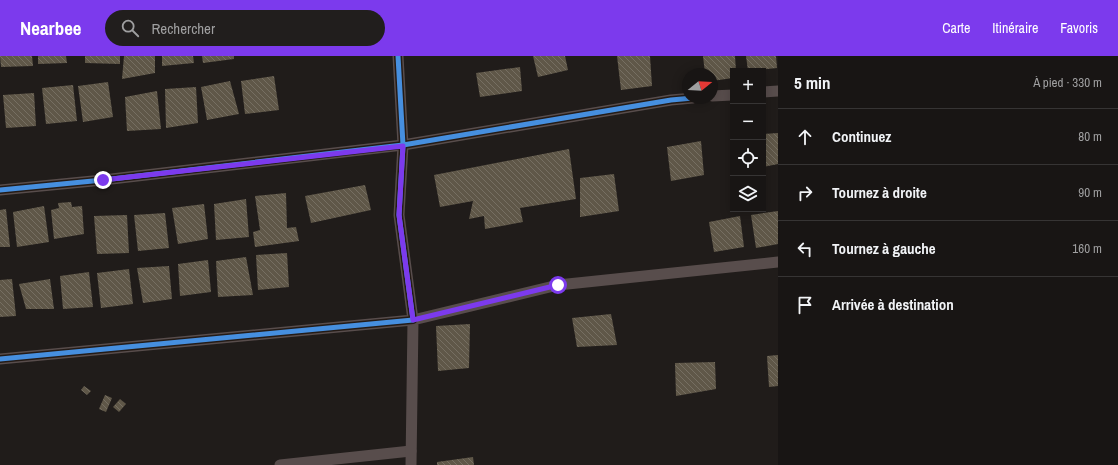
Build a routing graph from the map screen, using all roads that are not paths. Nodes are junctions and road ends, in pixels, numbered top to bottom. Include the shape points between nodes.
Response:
1 (398, 56) edge
2 (778, 91) edge
3 (766, 92) edge
4 (730, 95) edge
5 (718, 96) edge
6 (682, 99) edge
7 (403, 146) junction
8 (0, 190) edge
9 (778, 262) edge
10 (413, 320) junction
11 (0, 360) edge
12 (411, 451) junction
13 (280, 465) edge
14 (412, 465) edge

1 - 7 street
2 - 3 street
4 - 5 street
6 - 7 street
7 - 8 street
7 - 10 street via 399,215
9 - 10 street via 558,285
10 - 11 street
10 - 12 street
12 - 13 street
12 - 14 street

